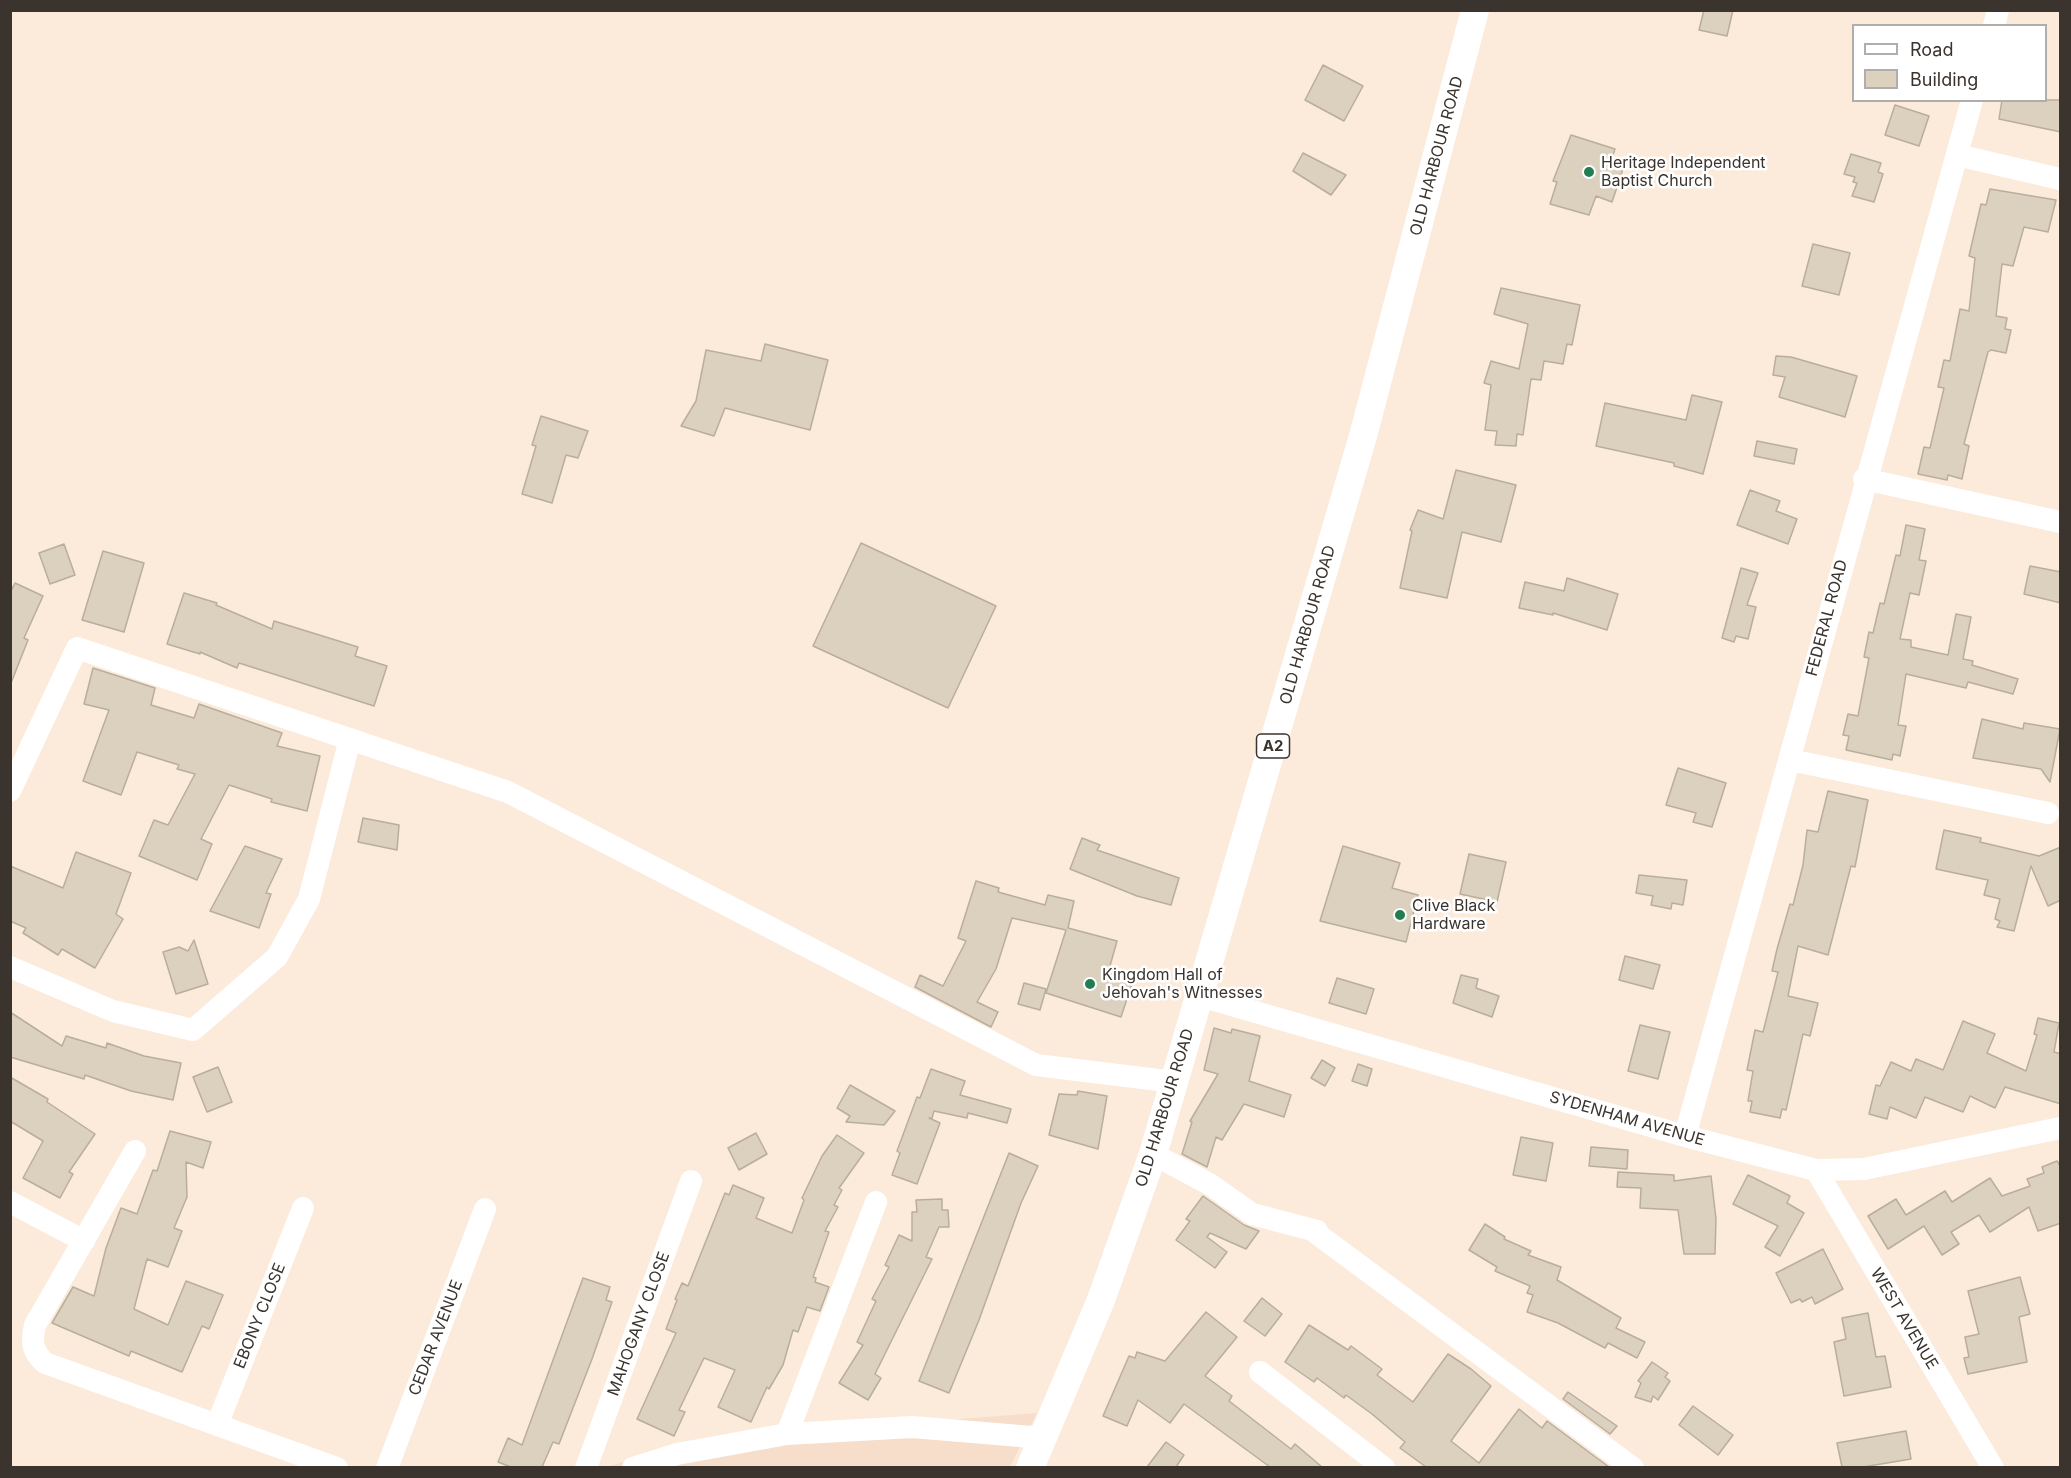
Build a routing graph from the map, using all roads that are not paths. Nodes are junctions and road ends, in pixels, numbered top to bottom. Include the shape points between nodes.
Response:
1 (1475, 10) edge
2 (1971, 102) edge
3 (1957, 155) junction
4 (2061, 179) edge
5 (1864, 479) junction
6 (2061, 522) edge
7 (350, 739) junction
8 (1790, 760) junction
9 (10, 791) edge
10 (2048, 813) dead end
11 (13, 972) edge
12 (1200, 996) junction
13 (1175, 1082) junction
14 (2061, 1128) edge
15 (1685, 1136) junction
16 (135, 1150) dead end
17 (1153, 1154) junction
18 (1816, 1170) junction
19 (691, 1181) dead end
20 (10, 1202) edge
21 (876, 1202) dead end
22 (303, 1208) dead end
23 (485, 1209) dead end
24 (84, 1241) junction
25 (1260, 1372) dead end
26 (217, 1425) junction
27 (787, 1434) junction
28 (1044, 1438) junction
29 (1033, 1466) edge
30 (337, 1467) edge
31 (387, 1467) edge
32 (586, 1467) edge
33 (633, 1467) edge
34 (1384, 1467) edge
35 (1633, 1467) edge
36 (1993, 1467) edge

1 - 12 main road, OLD HARBOUR ROAD / A2 via 1364,436
2 - 3 street, FEDERAL ROAD
3 - 4 street
3 - 5 street, FEDERAL ROAD
5 - 6 street
5 - 8 street, FEDERAL ROAD
7 - 9 street via 76,648
7 - 11 street via 309,899 277,957 193,1030 113,1011
7 - 13 street via 508,792 1036,1065
8 - 10 street
8 - 15 street, FEDERAL ROAD
12 - 13 main road, OLD HARBOUR ROAD / A2
12 - 15 street, SYDENHAM AVENUE
13 - 17 main road, OLD HARBOUR ROAD / A2
14 - 18 street, SYDENHAM AVENUE via 1863,1169
15 - 18 street, SYDENHAM AVENUE
16 - 24 street
17 - 28 main road, OLD HARBOUR ROAD / A2 via 1101,1300
17 - 35 street via 1210,1185 1252,1214 1317,1231
18 - 36 street, WEST AVENUE
19 - 32 street, MAHOGANY CLOSE
20 - 24 street
21 - 27 street
22 - 26 street, EBONY CLOSE
23 - 31 street, CEDAR AVENUE
24 - 26 street via 35,1325 34,1353 45,1363
25 - 34 street
26 - 30 street
27 - 28 street via 912,1427
27 - 33 street via 677,1454
28 - 29 main road, OLD HARBOUR ROAD / A2

